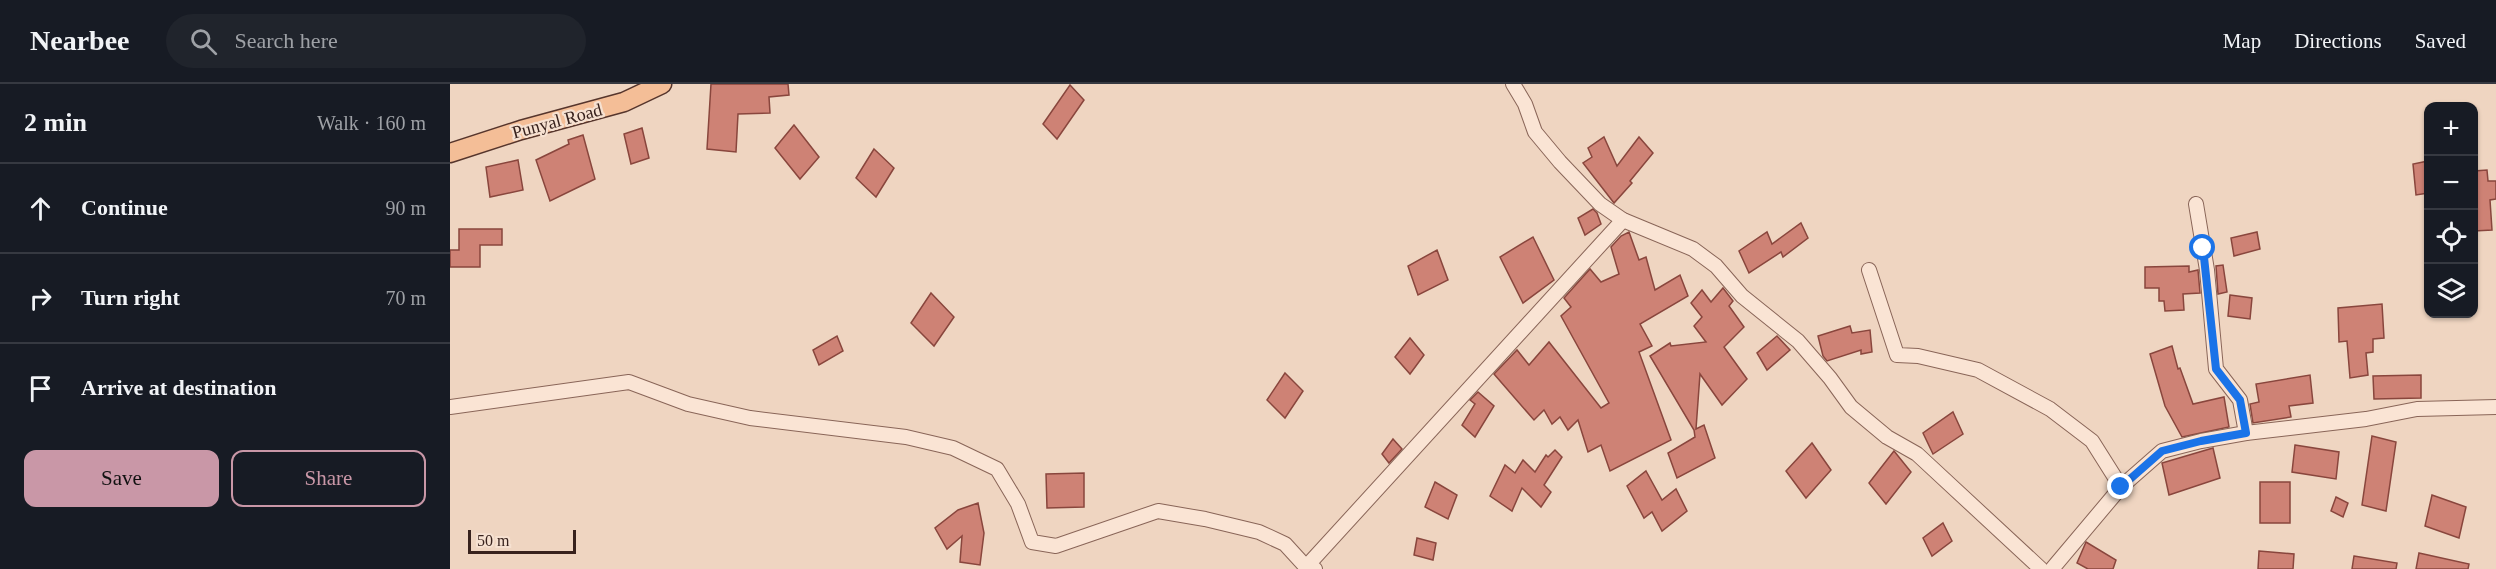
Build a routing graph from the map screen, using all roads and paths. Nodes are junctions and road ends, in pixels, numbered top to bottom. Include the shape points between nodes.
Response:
1 (662, 84) edge
2 (1513, 84) edge
3 (450, 153) edge
4 (2196, 204) dead end
5 (1623, 220) junction
6 (1869, 270) dead end
7 (450, 407) edge
8 (2496, 407) edge
9 (2246, 433) junction
10 (2121, 487) junction
11 (1311, 568) edge
12 (2041, 569) edge
13 (2052, 569) edge

1 - 3 main road, Punyal Road via 624,102
2 - 5 street via 1535,132 1583,188
4 - 9 street via 2216,369 2240,400
5 - 11 street
5 - 12 street via 1694,249 1716,266 1742,296 1798,341 1851,407 1887,437 1917,454
6 - 10 street via 1897,355 1978,370 2050,409 2092,441
7 - 11 street via 629,382 688,404 750,418 906,437 953,447 998,469 1018,504 1032,542 1056,546 1158,511 1259,532 1285,544
8 - 9 street via 2417,409
9 - 10 street via 2162,451
10 - 13 street

